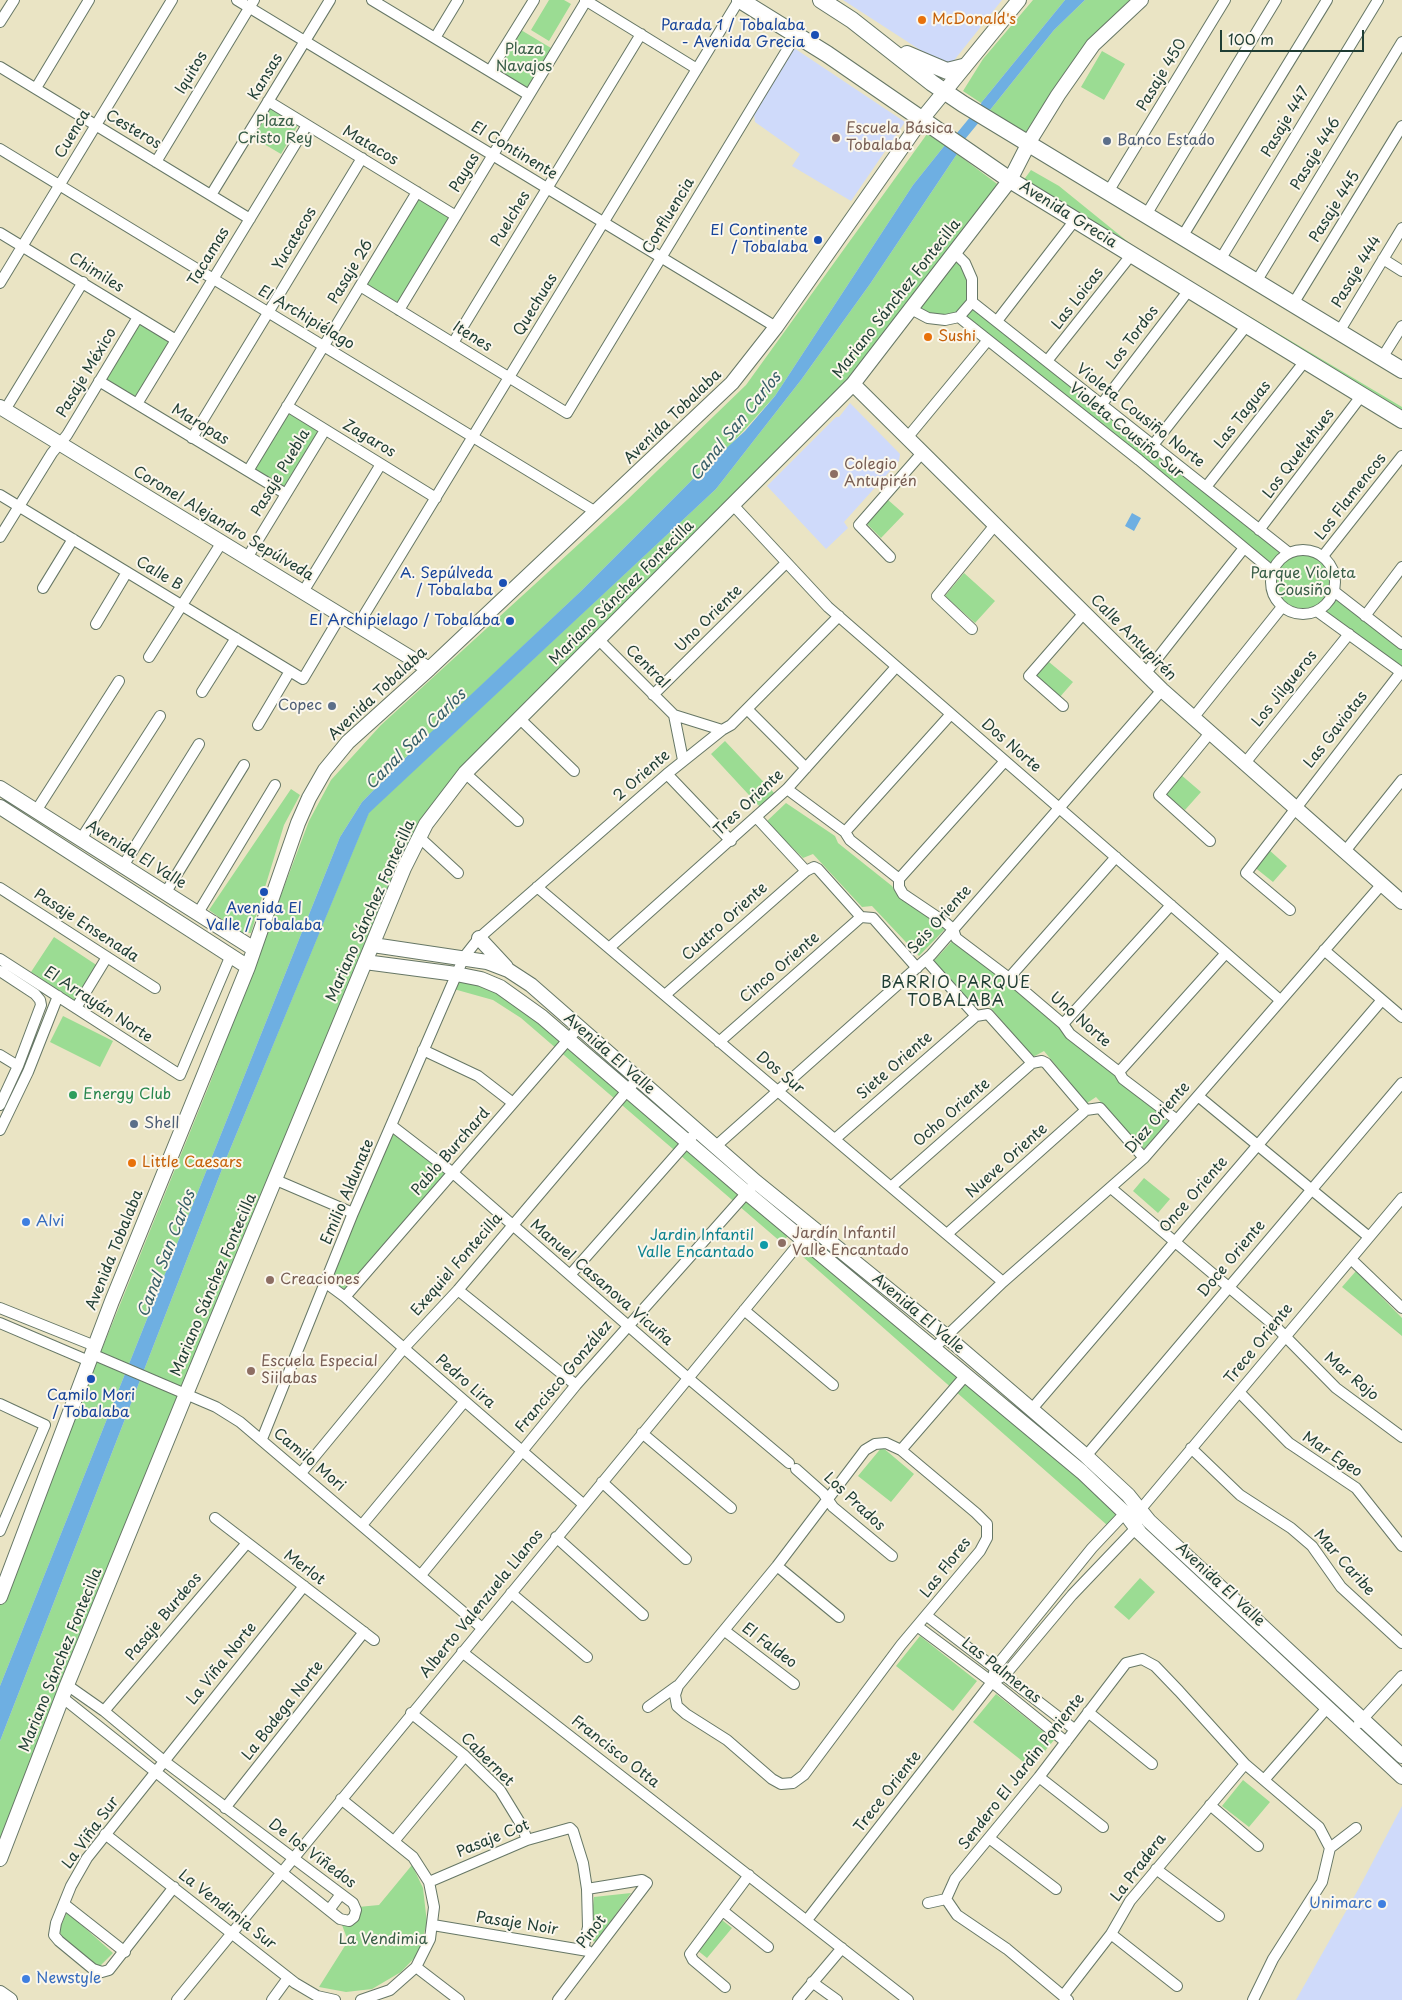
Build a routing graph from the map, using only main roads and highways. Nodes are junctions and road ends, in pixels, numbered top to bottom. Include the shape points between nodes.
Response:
1 (740, 0) edge
2 (829, 2) edge
3 (852, 20) junction
4 (963, 67) road end
5 (1402, 370) edge
6 (1402, 420) edge

1 - 6 main road, Avenida Grecia via 1010,180
2 - 3 main road
3 - 4 main road via 928,65 947,71
3 - 5 main road via 944,92 1002,129

